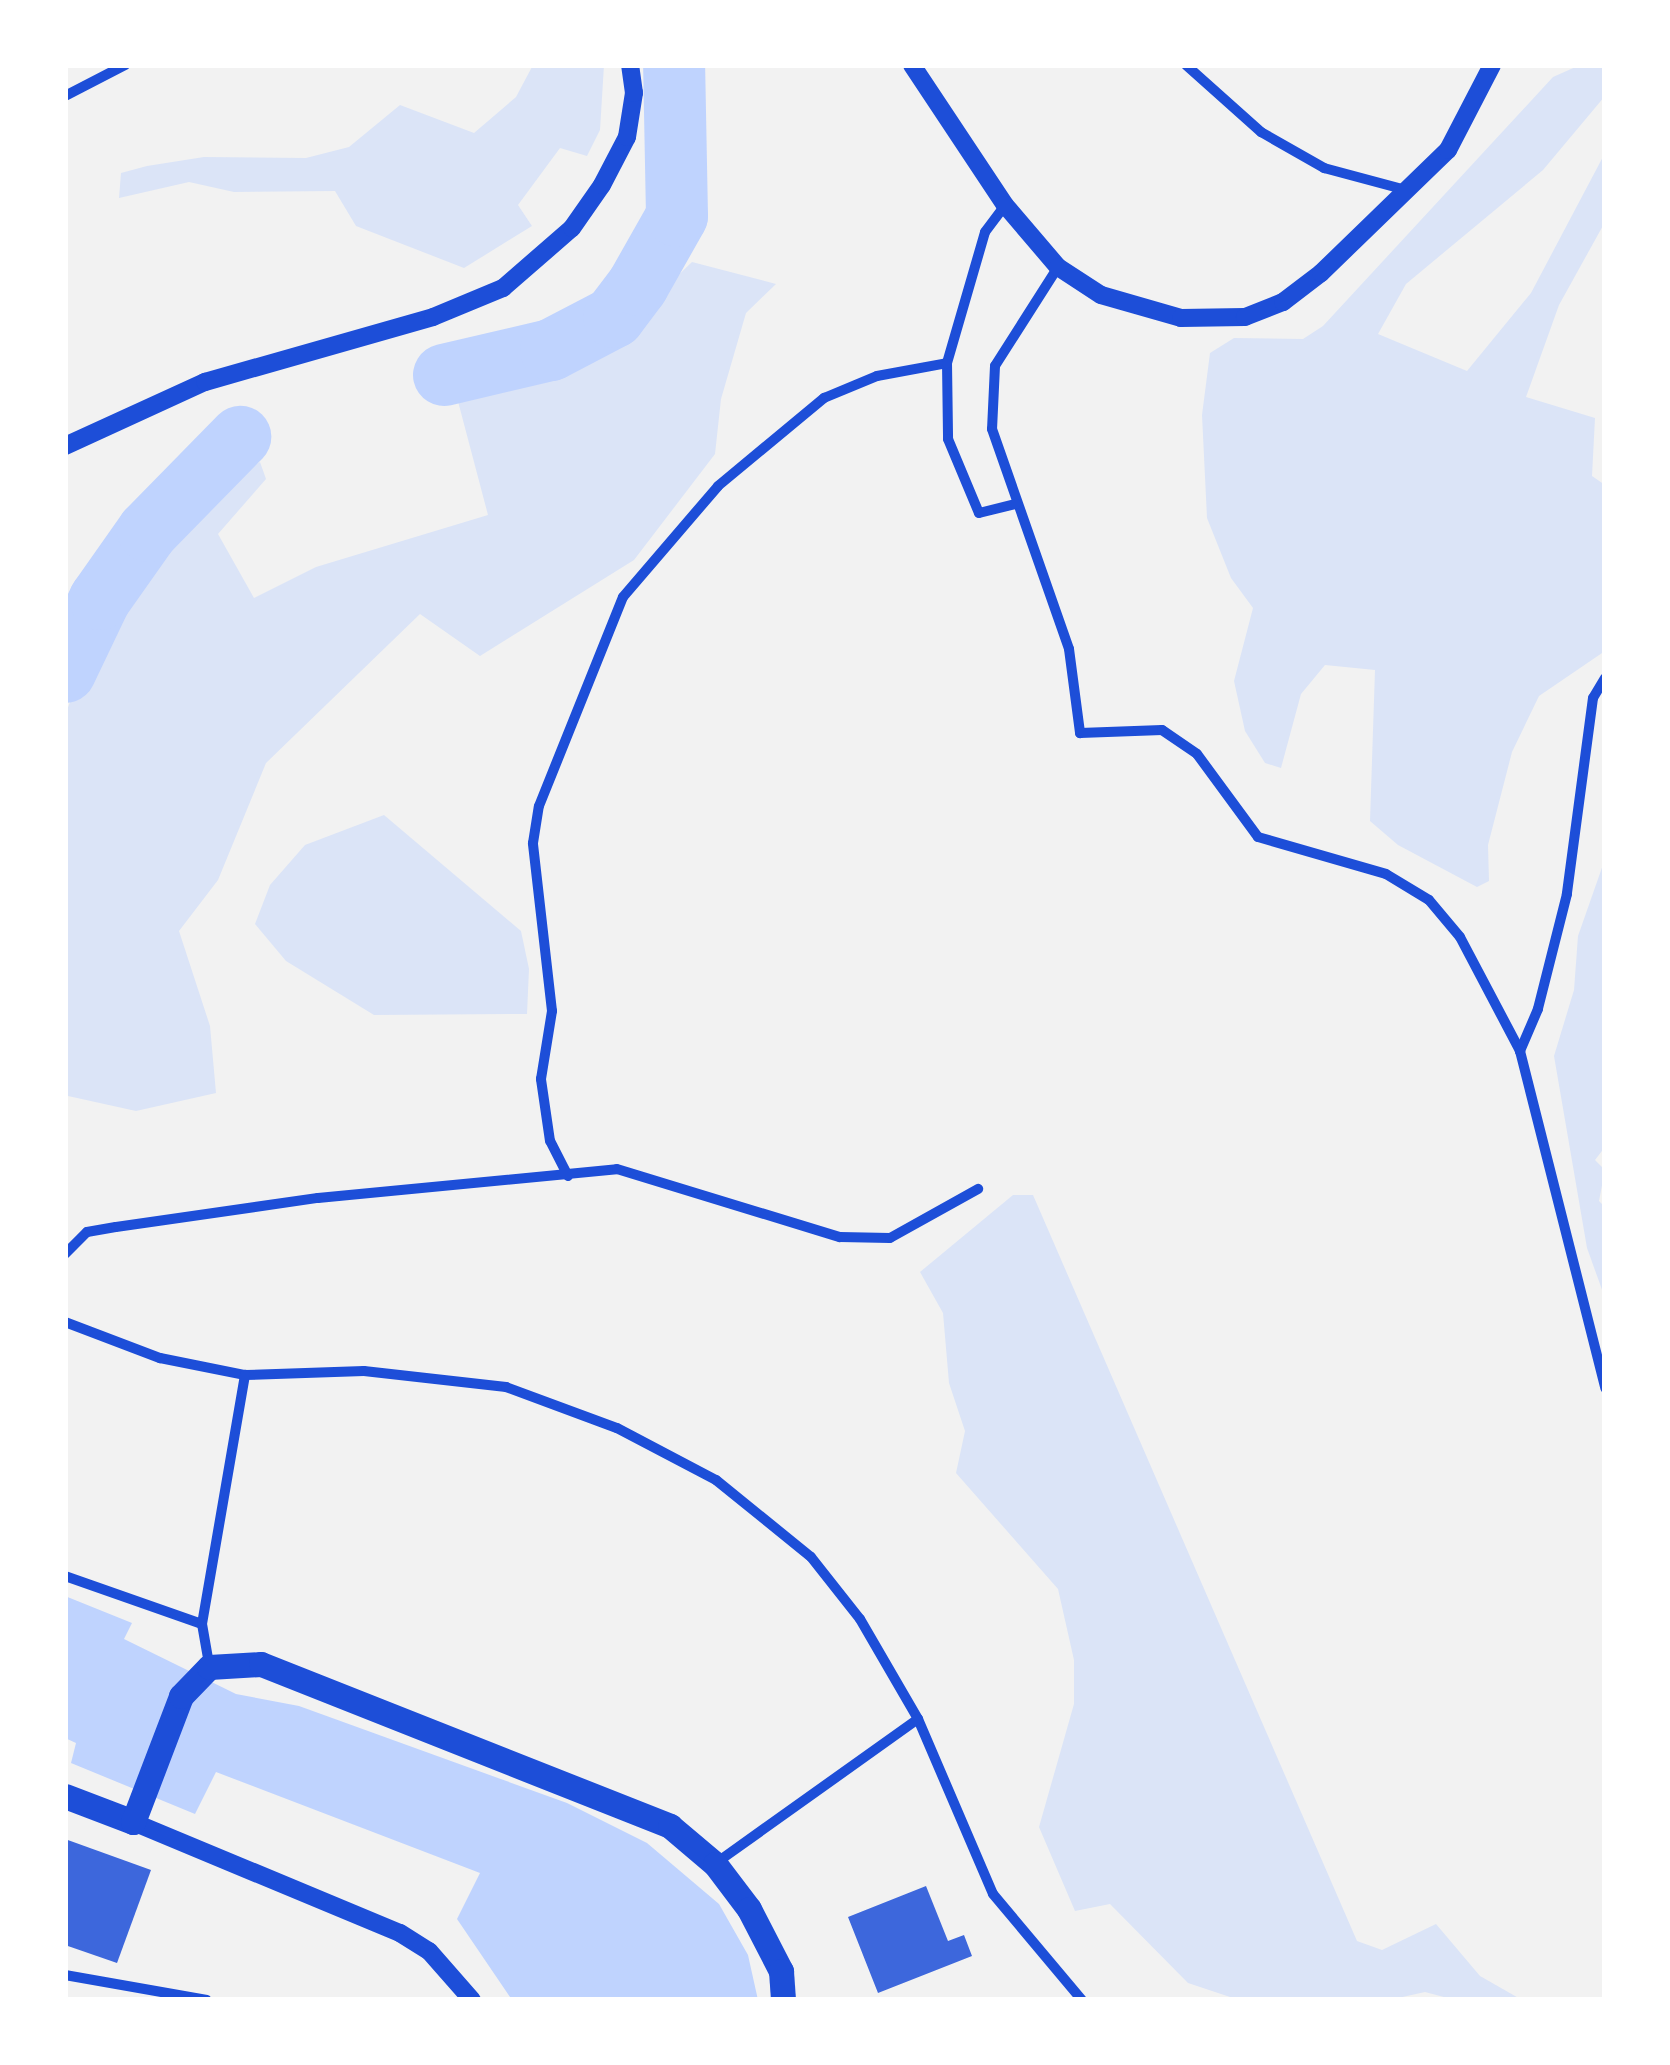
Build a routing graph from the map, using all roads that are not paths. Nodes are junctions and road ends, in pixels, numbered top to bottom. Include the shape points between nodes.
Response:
1 (125, 65) edge
2 (630, 65) edge
3 (912, 65) edge
4 (1186, 65) edge
5 (1492, 65) edge
6 (65, 96) edge
7 (1409, 191) junction
8 (1005, 205) junction
9 (1058, 267) junction
10 (947, 363) junction
11 (65, 446) edge
12 (1016, 504) junction
13 (1605, 678) edge
14 (1520, 1051) junction
15 (568, 1176) junction
16 (978, 1189) dead end
17 (65, 1254) edge
18 (65, 1322) edge
19 (245, 1375) junction
20 (1605, 1388) edge
21 (65, 1576) edge
22 (202, 1624) junction
23 (209, 1667) junction
24 (918, 1719) junction
25 (65, 1796) edge
26 (138, 1809) junction
27 (715, 1864) junction
28 (65, 1975) edge
29 (208, 2000) edge
30 (472, 2000) edge
31 (783, 2000) edge
32 (1082, 2000) edge

1 - 6 street
2 - 11 street via 634,92 626,136 602,185 572,228 503,288 434,317 205,382
3 - 8 street
4 - 7 street via 1261,132 1324,168
5 - 7 street via 1448,150
7 - 9 street via 1284,302 1246,317 1142,312
8 - 9 street
8 - 10 street via 986,232
9 - 12 street via 994,366 992,430
10 - 12 street via 948,438 979,513
10 - 15 street via 878,376 824,398 718,486 624,597 540,806 532,843 552,1011 542,1079 550,1141
12 - 14 street via 1069,649 1080,733 1162,730 1197,754 1258,837 1386,874 1429,900 1460,937
13 - 14 street via 1593,698 1567,894
14 - 20 street
15 - 16 street via 616,1169 840,1237 890,1238
15 - 17 street via 318,1198 116,1227 87,1232
18 - 19 street via 160,1358
19 - 22 street
19 - 24 street via 364,1370 506,1387 675,1457 716,1480 811,1557 869,1632
21 - 22 street
22 - 23 street
23 - 26 main road via 180,1696
23 - 27 main road via 261,1664 670,1826
24 - 27 street
24 - 32 street via 993,1894
25 - 26 main road
26 - 30 street via 400,1933 429,1951
27 - 31 main road via 749,1909 781,1972
28 - 29 street

